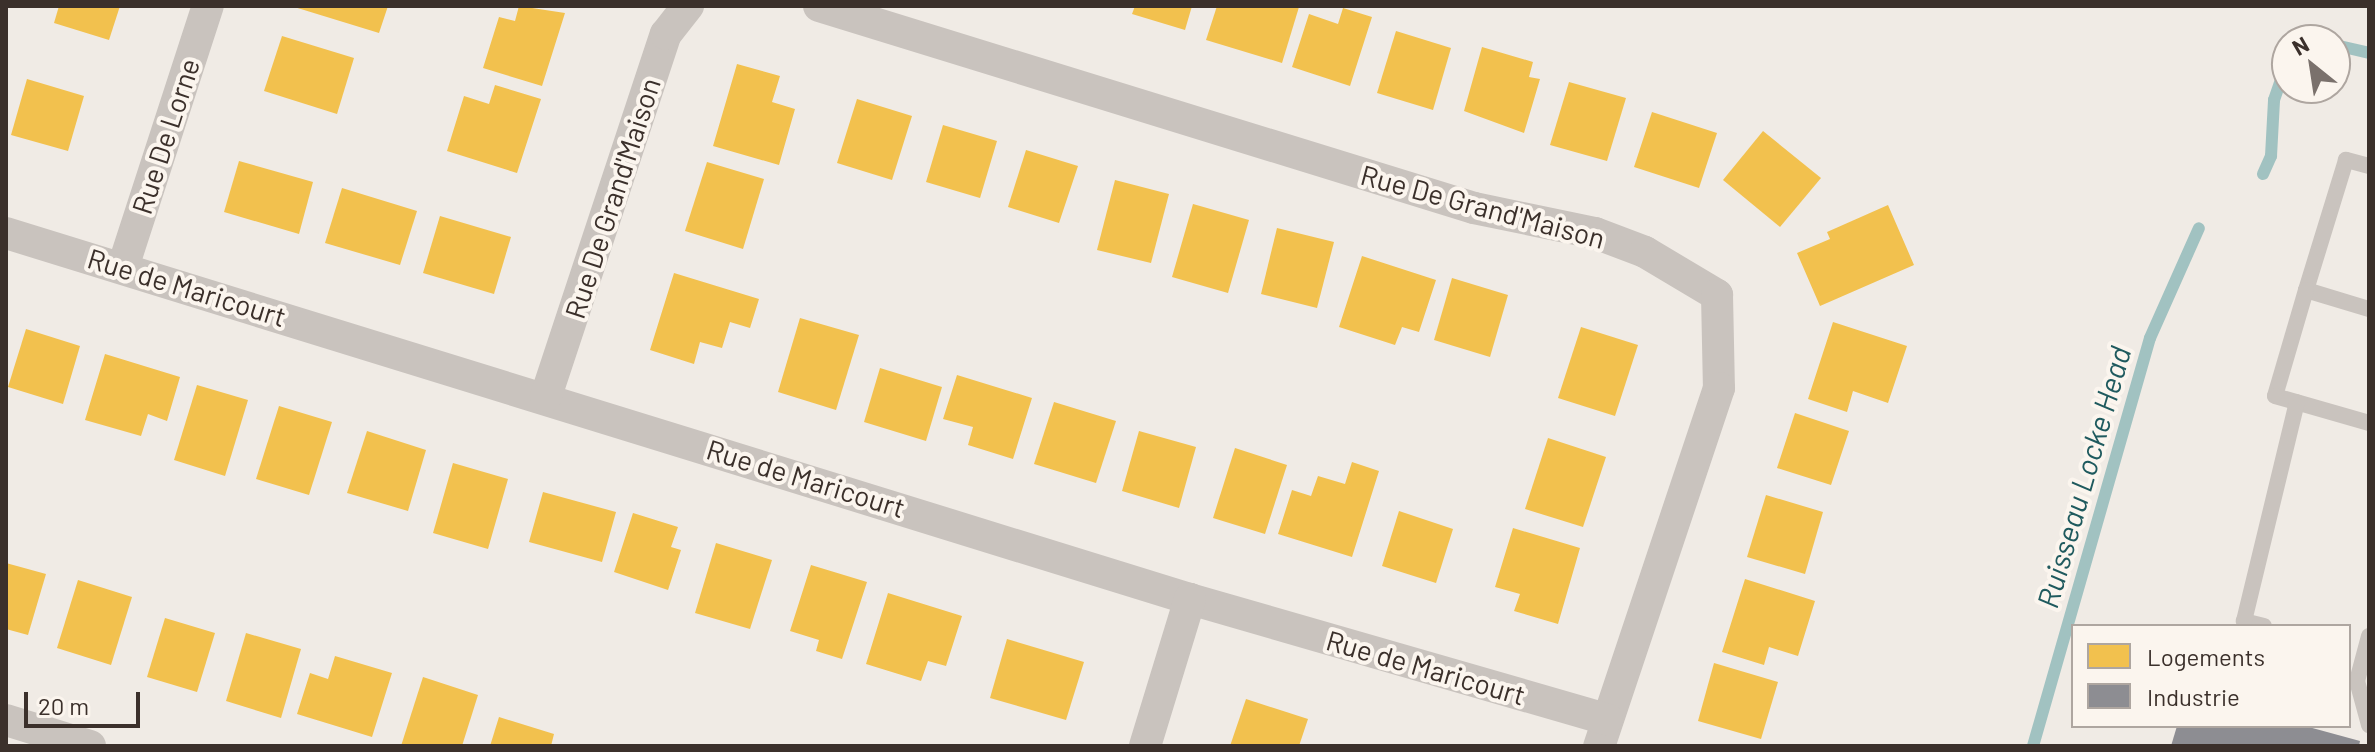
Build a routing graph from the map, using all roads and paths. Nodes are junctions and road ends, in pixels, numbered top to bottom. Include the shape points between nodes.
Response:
1 (208, 6) edge
2 (688, 6) edge
3 (819, 6) edge
4 (2369, 166) edge
5 (6, 233) edge
6 (123, 267) junction
7 (2306, 290) junction
8 (2369, 309) edge
9 (546, 396) junction
10 (2297, 402) junction
11 (2369, 423) edge
12 (1190, 599) junction
13 (2256, 624) edge
14 (2369, 636) edge
15 (2361, 652) edge
16 (6, 720) edge
17 (2369, 725) edge
18 (1603, 732) edge
19 (90, 746) edge
20 (1145, 746) edge

1 - 6 street, Rue De Lorne
2 - 9 street, Rue De Grand'Maison via 666,34
3 - 18 street, Rue De Grand'Maison via 1474,208 1595,233 1645,252 1717,295 1719,388
4 - 7 lane via 2346,160
5 - 6 street, Rue de Maricourt
6 - 9 street, Rue de Maricourt
7 - 8 lane
7 - 10 lane via 2275,396
9 - 12 street, Rue de Maricourt
10 - 11 lane
10 - 13 lane via 2244,621
12 - 18 street, Rue de Maricourt
12 - 20 street
14 - 15 lane
15 - 17 lane via 2358,697
16 - 19 street

